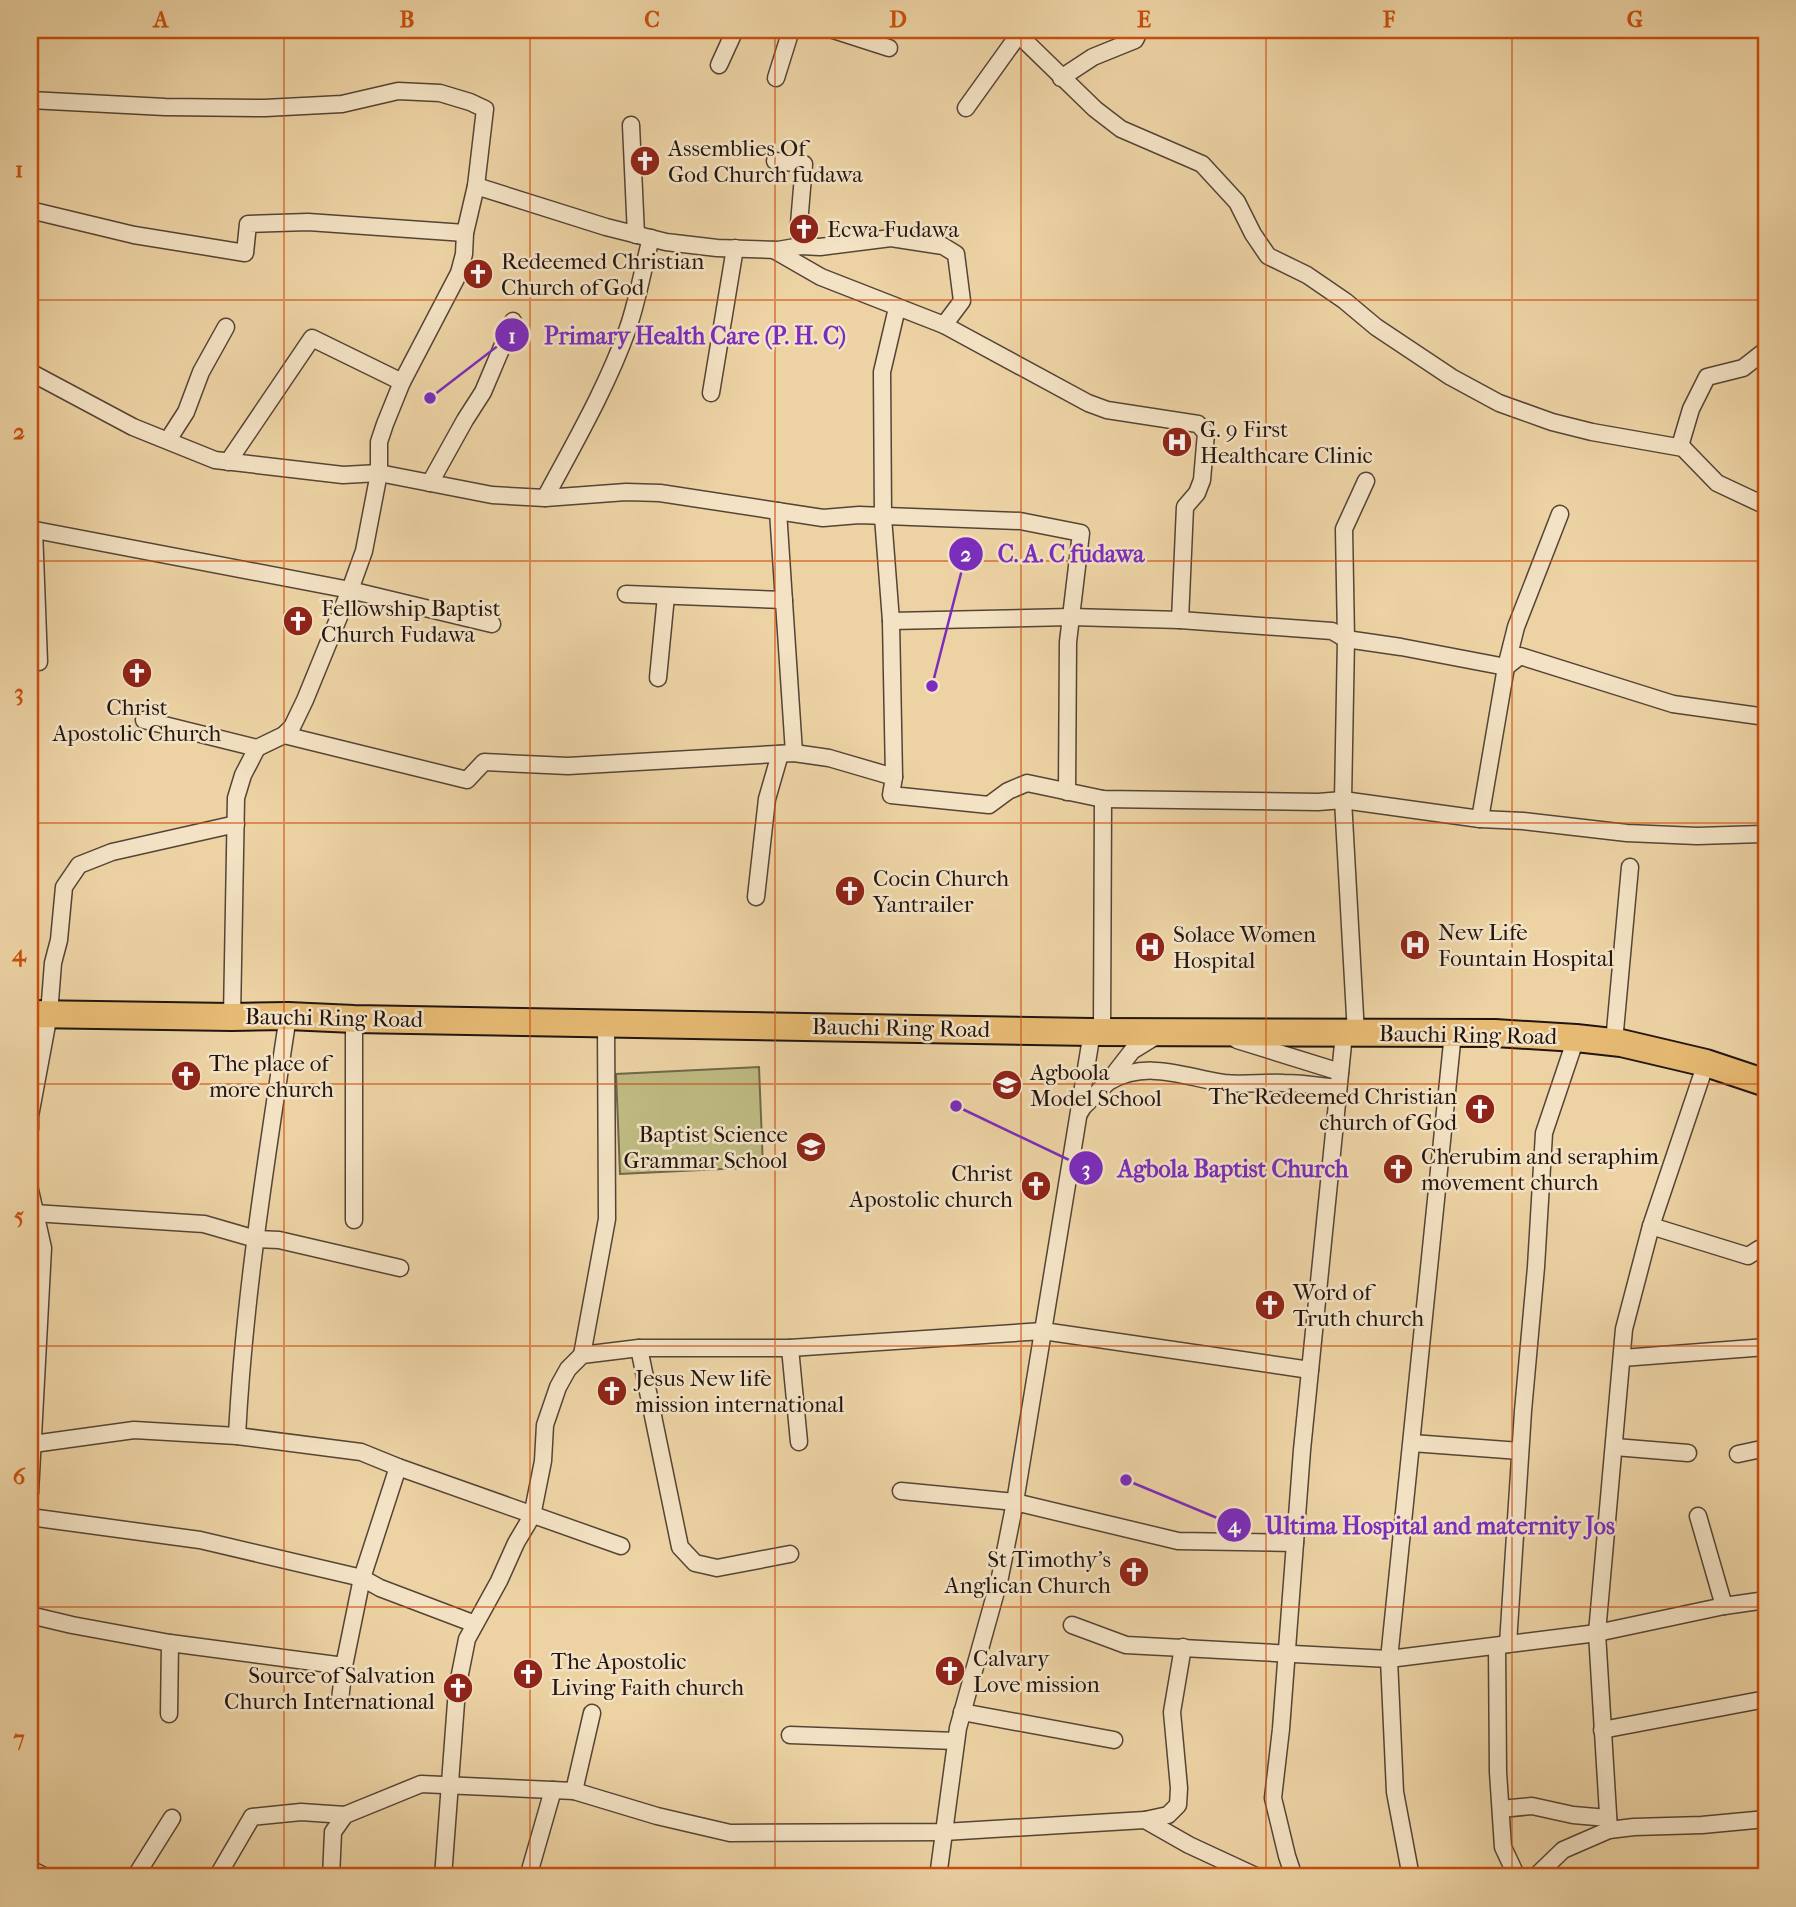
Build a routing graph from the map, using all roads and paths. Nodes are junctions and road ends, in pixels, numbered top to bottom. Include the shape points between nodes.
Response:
1 (735, 30) edge
2 (791, 30) edge
3 (833, 30) edge
4 (1140, 30) edge
5 (1017, 31) edge
6 (889, 48) dead end
7 (719, 65) dead end
8 (776, 78) dead end
9 (1061, 78) junction
10 (30, 100) edge
11 (966, 108) dead end
12 (631, 125) dead end
13 (775, 162) dead end
14 (476, 186) junction
15 (30, 210) edge
16 (466, 233) junction
17 (643, 237) junction
18 (801, 246) junction
19 (735, 248) junction
20 (774, 250) junction
21 (897, 308) junction
22 (513, 321) dead end
23 (944, 325) junction
24 (226, 327) dead end
25 (1766, 350) edge
26 (30, 372) edge
27 (402, 382) junction
28 (711, 393) dead end
29 (168, 440) junction
30 (1683, 448) junction
31 (228, 462) junction
32 (379, 473) junction
33 (1366, 481) dead end
34 (430, 483) junction
35 (545, 498) junction
36 (1766, 506) edge
37 (778, 511) junction
38 (1560, 514) dead end
39 (883, 517) junction
40 (32, 529) edge
41 (350, 590) junction
42 (626, 594) dead end
43 (666, 596) junction
44 (784, 600) junction
45 (1071, 617) junction
46 (1180, 620) junction
47 (891, 621) junction
48 (492, 624) dead end
49 (1346, 639) junction
50 (39, 662) dead end
51 (1506, 667) junction
52 (657, 678) dead end
53 (1766, 717) edge
54 (144, 720) dead end
55 (284, 735) junction
56 (257, 748) junction
57 (787, 754) junction
58 (894, 777) junction
59 (1068, 792) junction
60 (1103, 799) junction
61 (1343, 800) junction
62 (1480, 819) junction
63 (236, 824) junction
64 (1766, 836) edge
65 (1630, 867) dead end
66 (757, 897) dead end
67 (39, 1014) edge
68 (288, 1016) junction
69 (232, 1017) junction
70 (354, 1019) junction
71 (606, 1022) junction
72 (1097, 1032) junction
73 (1163, 1032) junction
74 (1214, 1033) junction
75 (1453, 1033) junction
76 (1350, 1034) junction
77 (1576, 1038) junction
78 (1614, 1042) junction
79 (1706, 1063) junction
80 (1339, 1080) junction
81 (1108, 1082) junction
82 (1766, 1083) edge
83 (1079, 1114) junction
84 (30, 1129) edge
85 (30, 1190) edge
86 (34, 1213) junction
87 (354, 1220) dead end
88 (1651, 1226) junction
89 (256, 1239) junction
90 (36, 1246) edge
91 (1766, 1249) edge
92 (400, 1268) dead end
93 (1043, 1331) junction
94 (1766, 1347) edge
95 (639, 1348) junction
96 (790, 1348) junction
97 (582, 1356) junction
98 (1622, 1358) junction
99 (1310, 1370) junction
100 (237, 1437) junction
101 (799, 1442) dead end
102 (1412, 1443) junction
103 (33, 1444) junction
104 (1615, 1447) junction
105 (1766, 1448) edge
106 (1520, 1451) junction
107 (1688, 1452) dead end
108 (1738, 1454) dead end
109 (398, 1467) junction
110 (901, 1491) dead end
111 (30, 1493) edge
112 (1015, 1502) junction
113 (532, 1516) junction
114 (1698, 1516) dead end
115 (30, 1517) edge
116 (1295, 1542) junction
117 (621, 1546) dead end
118 (790, 1555) dead end
119 (362, 1578) junction
120 (1766, 1600) edge
121 (1724, 1606) junction
122 (30, 1615) edge
123 (475, 1624) junction
124 (1072, 1625) dead end
125 (1597, 1633) junction
126 (170, 1643) junction
127 (1503, 1645) junction
128 (1183, 1647) junction
129 (1287, 1653) junction
130 (1389, 1660) junction
131 (345, 1666) junction
132 (1766, 1699) edge
133 (340, 1700) dead end
134 (962, 1712) junction
135 (592, 1713) dead end
136 (169, 1714) dead end
137 (1602, 1730) junction
138 (790, 1735) dead end
139 (1114, 1740) dead end
140 (956, 1741) junction
141 (450, 1784) junction
142 (553, 1790) junction
143 (574, 1791) junction
144 (1500, 1809) junction
145 (345, 1815) junction
146 (172, 1818) dead end
147 (1766, 1819) edge
148 (1144, 1820) junction
149 (1608, 1824) junction
150 (944, 1832) junction
151 (30, 1869) edge
152 (46, 1877) edge
153 (135, 1877) edge
154 (216, 1877) edge
155 (331, 1877) edge
156 (443, 1877) edge
157 (528, 1877) edge
158 (938, 1877) edge
159 (1258, 1877) edge
160 (1294, 1877) edge
161 (1411, 1877) edge
162 (1517, 1877) edge
163 (1535, 1877) edge

1 - 7 street
2 - 8 street
3 - 6 street
4 - 9 street via 1135,40 1093,57
5 - 9 street
5 - 11 street
9 - 30 street via 1121,129 1202,164 1237,202 1268,256 1307,275 1451,377 1499,403 1552,422
10 - 14 street via 265,108 342,104 398,91 440,93 485,109
12 - 17 street
13 - 18 street via 804,164
14 - 16 street
14 - 17 street
15 - 16 street via 134,235 245,253 248,223 308,222
16 - 27 street via 460,274
17 - 19 street
17 - 35 street via 628,326 592,410
18 - 20 street
18 - 23 street via 891,238 943,246 956,254 962,301
19 - 20 street
19 - 28 street
20 - 21 street via 821,277
21 - 23 street
21 - 39 street via 882,372
22 - 34 street via 483,393
23 - 46 street via 1088,403 1198,424 1206,433 1202,480 1185,507
24 - 29 street
25 - 30 street via 1743,368 1707,377 1691,409
26 - 29 street via 133,427
27 - 31 street via 312,338
27 - 32 street via 379,442
29 - 31 street
30 - 36 street via 1717,483
31 - 32 street via 343,475
32 - 34 street
32 - 41 street via 364,551
33 - 49 street via 1345,529
34 - 35 street via 492,495
35 - 37 street via 626,492
37 - 39 street via 823,518
37 - 44 street
38 - 51 street via 1516,627
39 - 45 street via 1020,521 1082,533
39 - 47 street
40 - 41 street
40 - 50 street
41 - 48 street
41 - 55 street via 305,700
42 - 43 street
43 - 44 street
43 - 52 street
44 - 57 street
45 - 46 street
45 - 47 street
45 - 59 street
46 - 49 street via 1332,631
47 - 58 street
49 - 51 street
49 - 61 street
51 - 53 street via 1520,656 1673,704
51 - 62 street
54 - 56 street
55 - 56 street
55 - 57 street via 467,780 484,762 568,766
56 - 63 street via 236,798
57 - 58 street via 828,758
57 - 66 street via 767,799
58 - 59 street via 891,795 989,806 1027,783
59 - 60 street
60 - 61 street
60 - 72 street
61 - 62 street
61 - 76 street
62 - 64 street via 1627,833
63 - 67 street via 112,852 79,865 64,887 59,940
63 - 69 street
65 - 78 street
67 - 69 main road, Bauchi Ring Road
67 - 84 street
68 - 69 main road, Bauchi Ring Road
68 - 70 main road, Bauchi Ring Road
68 - 89 street
70 - 71 main road, Bauchi Ring Road
70 - 87 street
71 - 72 main road, Bauchi Ring Road
71 - 97 street via 607,1219
72 - 73 main road, Bauchi Ring Road
72 - 83 street
73 - 74 main road, Bauchi Ring Road
73 - 81 street via 1132,1051
74 - 76 main road, Bauchi Ring Road
74 - 80 street
75 - 76 main road, Bauchi Ring Road
75 - 77 main road, Bauchi Ring Road
75 - 102 street
76 - 80 street
77 - 78 main road, Bauchi Ring Road
77 - 106 street via 1544,1133
78 - 79 main road, Bauchi Ring Road
79 - 82 main road, Bauchi Ring Road
79 - 88 street
80 - 81 street via 1226,1083 1144,1070
80 - 99 street
81 - 83 street
83 - 93 street
85 - 86 street
86 - 89 street via 204,1224
86 - 90 street
88 - 91 street via 1748,1256
88 - 98 street via 1624,1329
89 - 92 street via 279,1240
89 - 100 street
90 - 103 street
93 - 96 street
93 - 99 street
93 - 112 street
94 - 98 street
95 - 96 street
95 - 97 street
95 - 118 street via 680,1547 695,1563 717,1568
96 - 101 street
97 - 113 street via 558,1387 545,1425
98 - 104 street
99 - 116 street
100 - 103 street via 134,1430
100 - 109 street via 361,1452
102 - 106 street
102 - 130 street
103 - 111 street
104 - 107 street
104 - 125 street
105 - 108 street
106 - 127 street
109 - 113 street
109 - 119 street
110 - 112 street
112 - 116 street via 1178,1541
112 - 134 street via 1000,1577
113 - 117 street
113 - 123 street
114 - 121 street
115 - 119 street via 200,1540
116 - 129 street
119 - 123 street
119 - 131 street
120 - 121 street
121 - 125 street
122 - 126 street
123 - 141 street via 467,1639 457,1689
124 - 128 street via 1126,1645
125 - 127 street
125 - 137 street
126 - 131 street
126 - 136 street
127 - 130 street
127 - 144 street via 1497,1772
128 - 129 street
128 - 148 street via 1172,1712 1178,1805 1168,1815
129 - 130 street
129 - 160 street via 1273,1798
130 - 161 street via 1395,1792
131 - 133 street
132 - 137 street
134 - 139 street
134 - 140 street
135 - 143 street
137 - 149 street
138 - 140 street
140 - 150 street
141 - 142 street
141 - 145 street via 421,1784
141 - 156 street
142 - 143 street
142 - 157 street
143 - 150 street via 730,1833
144 - 149 street via 1532,1806
144 - 162 street via 1503,1847
145 - 154 street via 302,1812 252,1817
145 - 155 street via 333,1832
146 - 153 street
147 - 149 street via 1702,1825
148 - 150 street
148 - 159 street
149 - 163 street via 1563,1850
150 - 158 street
151 - 152 street

